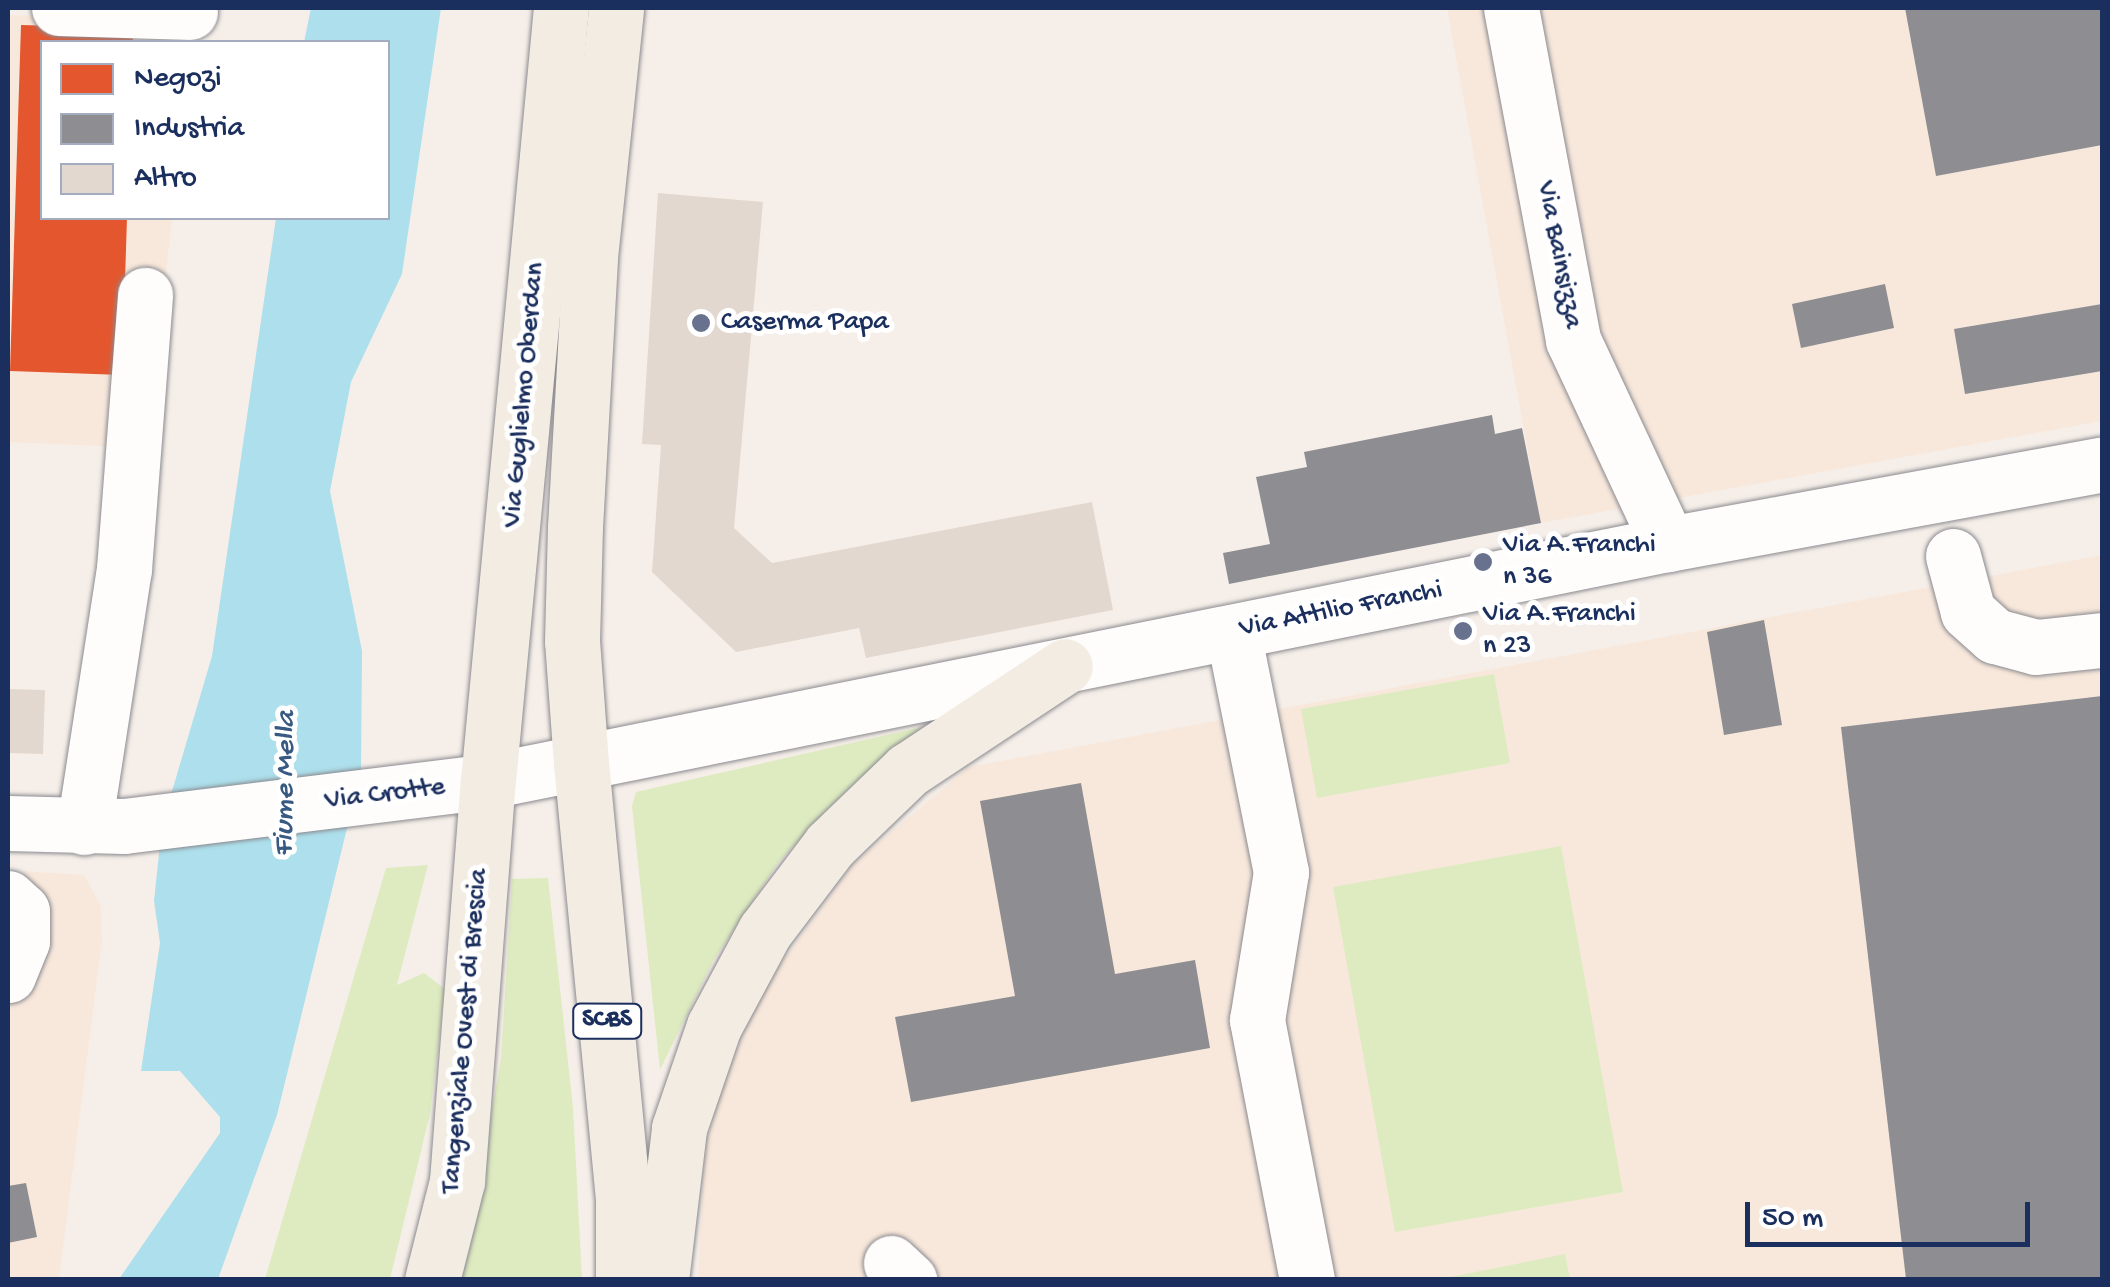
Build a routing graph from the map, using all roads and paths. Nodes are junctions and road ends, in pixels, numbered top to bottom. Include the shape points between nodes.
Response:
1 (59, 8) edge
2 (561, 8) edge
3 (616, 8) edge
4 (1511, 8) edge
5 (190, 12) dead end
6 (145, 295) dead end
7 (2102, 464) edge
8 (1668, 544) junction
9 (1953, 556) dead end
10 (1233, 632) junction
11 (2102, 640) edge
12 (1065, 666) junction
13 (582, 763) junction
14 (488, 781) junction
15 (8, 822) edge
16 (104, 827) junction
17 (8, 898) edge
18 (8, 975) edge
19 (432, 1280) edge
20 (622, 1280) edge
21 (661, 1280) edge
22 (1306, 1280) edge

1 - 5 street
2 - 14 main road, Via Guglielmo Oberdan
3 - 13 main road, Via Guglielmo Oberdan via 590,256 575,528 572,640
4 - 8 street, Via Bainsizza via 1573,340
6 - 16 street
7 - 8 street, Via Attilio Franchi
8 - 10 street, Via Attilio Franchi
9 - 11 street via 1968,612 1994,636 2036,647
10 - 12 street, Via Attilio Franchi
10 - 22 street via 1281,872 1257,1020
12 - 13 street, Via Attilio Franchi
12 - 21 main road via 908,770 830,845 765,932 714,1026 679,1128
13 - 14 street, Via Crotte
13 - 20 main road, SCBS via 623,1201
14 - 16 street, Via Crotte
14 - 19 main road, Tangenziale Ovest di Brescia via 457,1181
15 - 16 street, Via Crotte
17 - 18 street via 22,911 22,941

